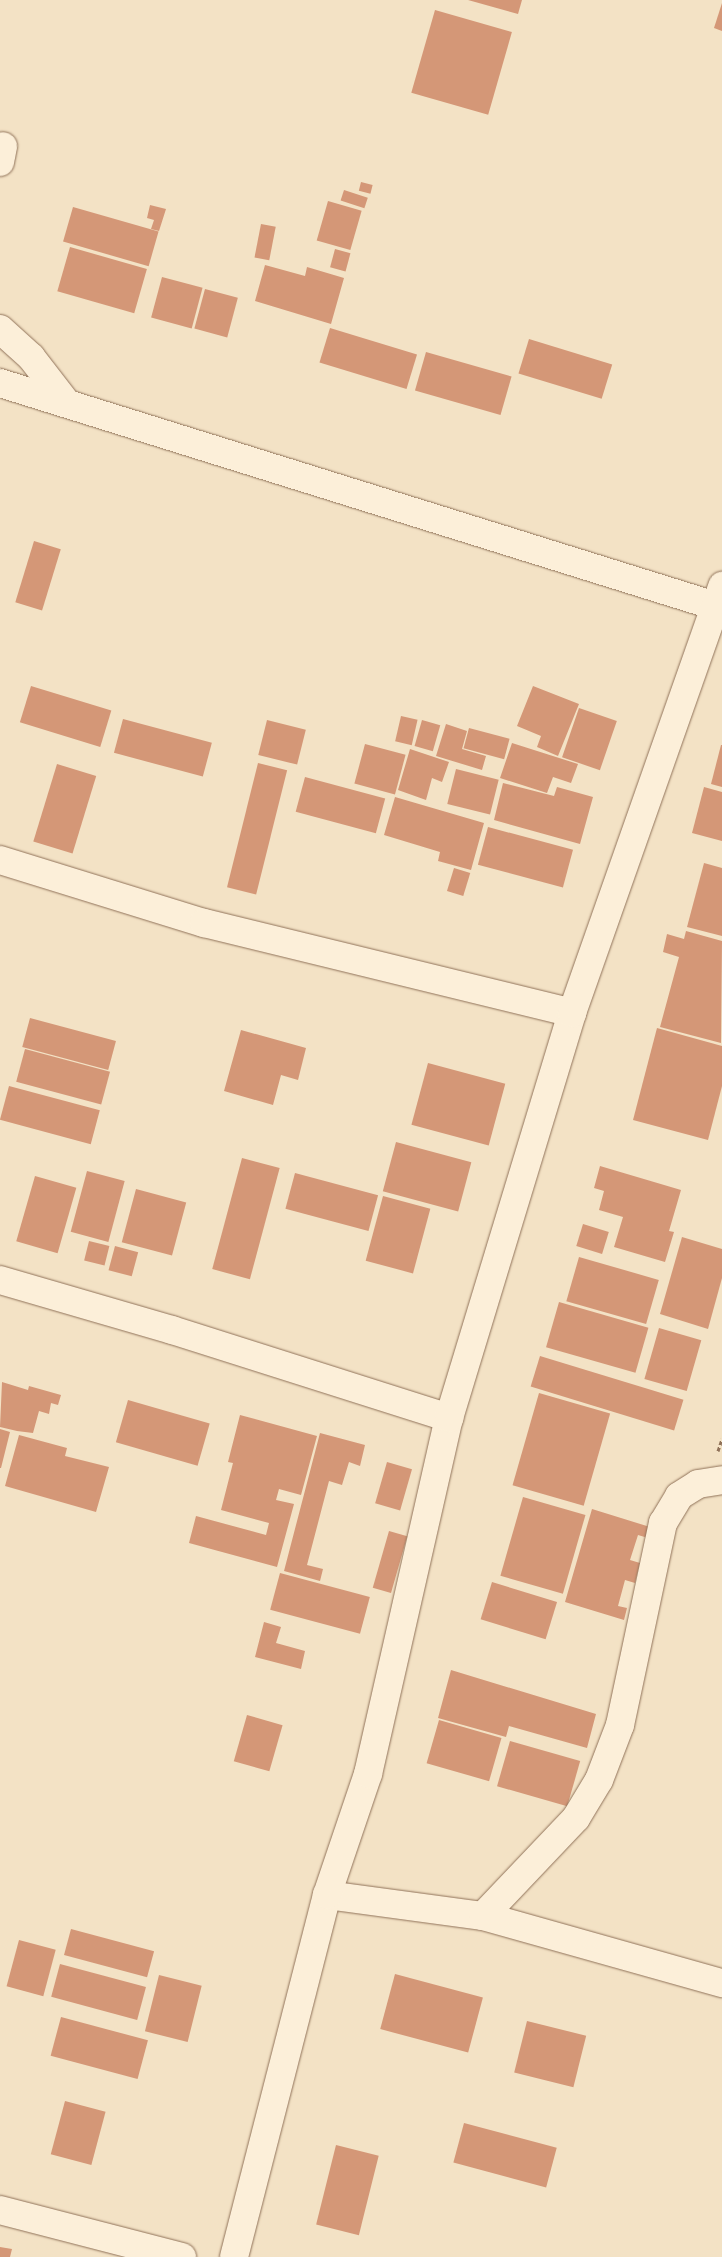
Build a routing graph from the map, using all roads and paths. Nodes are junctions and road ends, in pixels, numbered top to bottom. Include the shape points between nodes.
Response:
1 (0, 329) edge
2 (0, 382) edge
3 (65, 401) junction
4 (720, 600) edge
5 (0, 860) edge
6 (572, 1013) junction
7 (0, 1280) edge
8 (449, 1418) junction
9 (722, 1480) edge
10 (327, 1895) junction
11 (483, 1916) junction
12 (722, 1983) edge
13 (0, 2210) edge
14 (182, 2257) edge
15 (234, 2257) edge

1 - 3 street via 31,357
2 - 3 street
3 - 4 street
4 - 6 street
5 - 6 street via 204,923
6 - 8 street
7 - 8 street via 172,1330
8 - 10 street via 368,1774
9 - 11 street via 698,1484 679,1496 662,1524 620,1724 599,1780 576,1818
10 - 11 street
10 - 15 street
11 - 12 street
13 - 14 street

